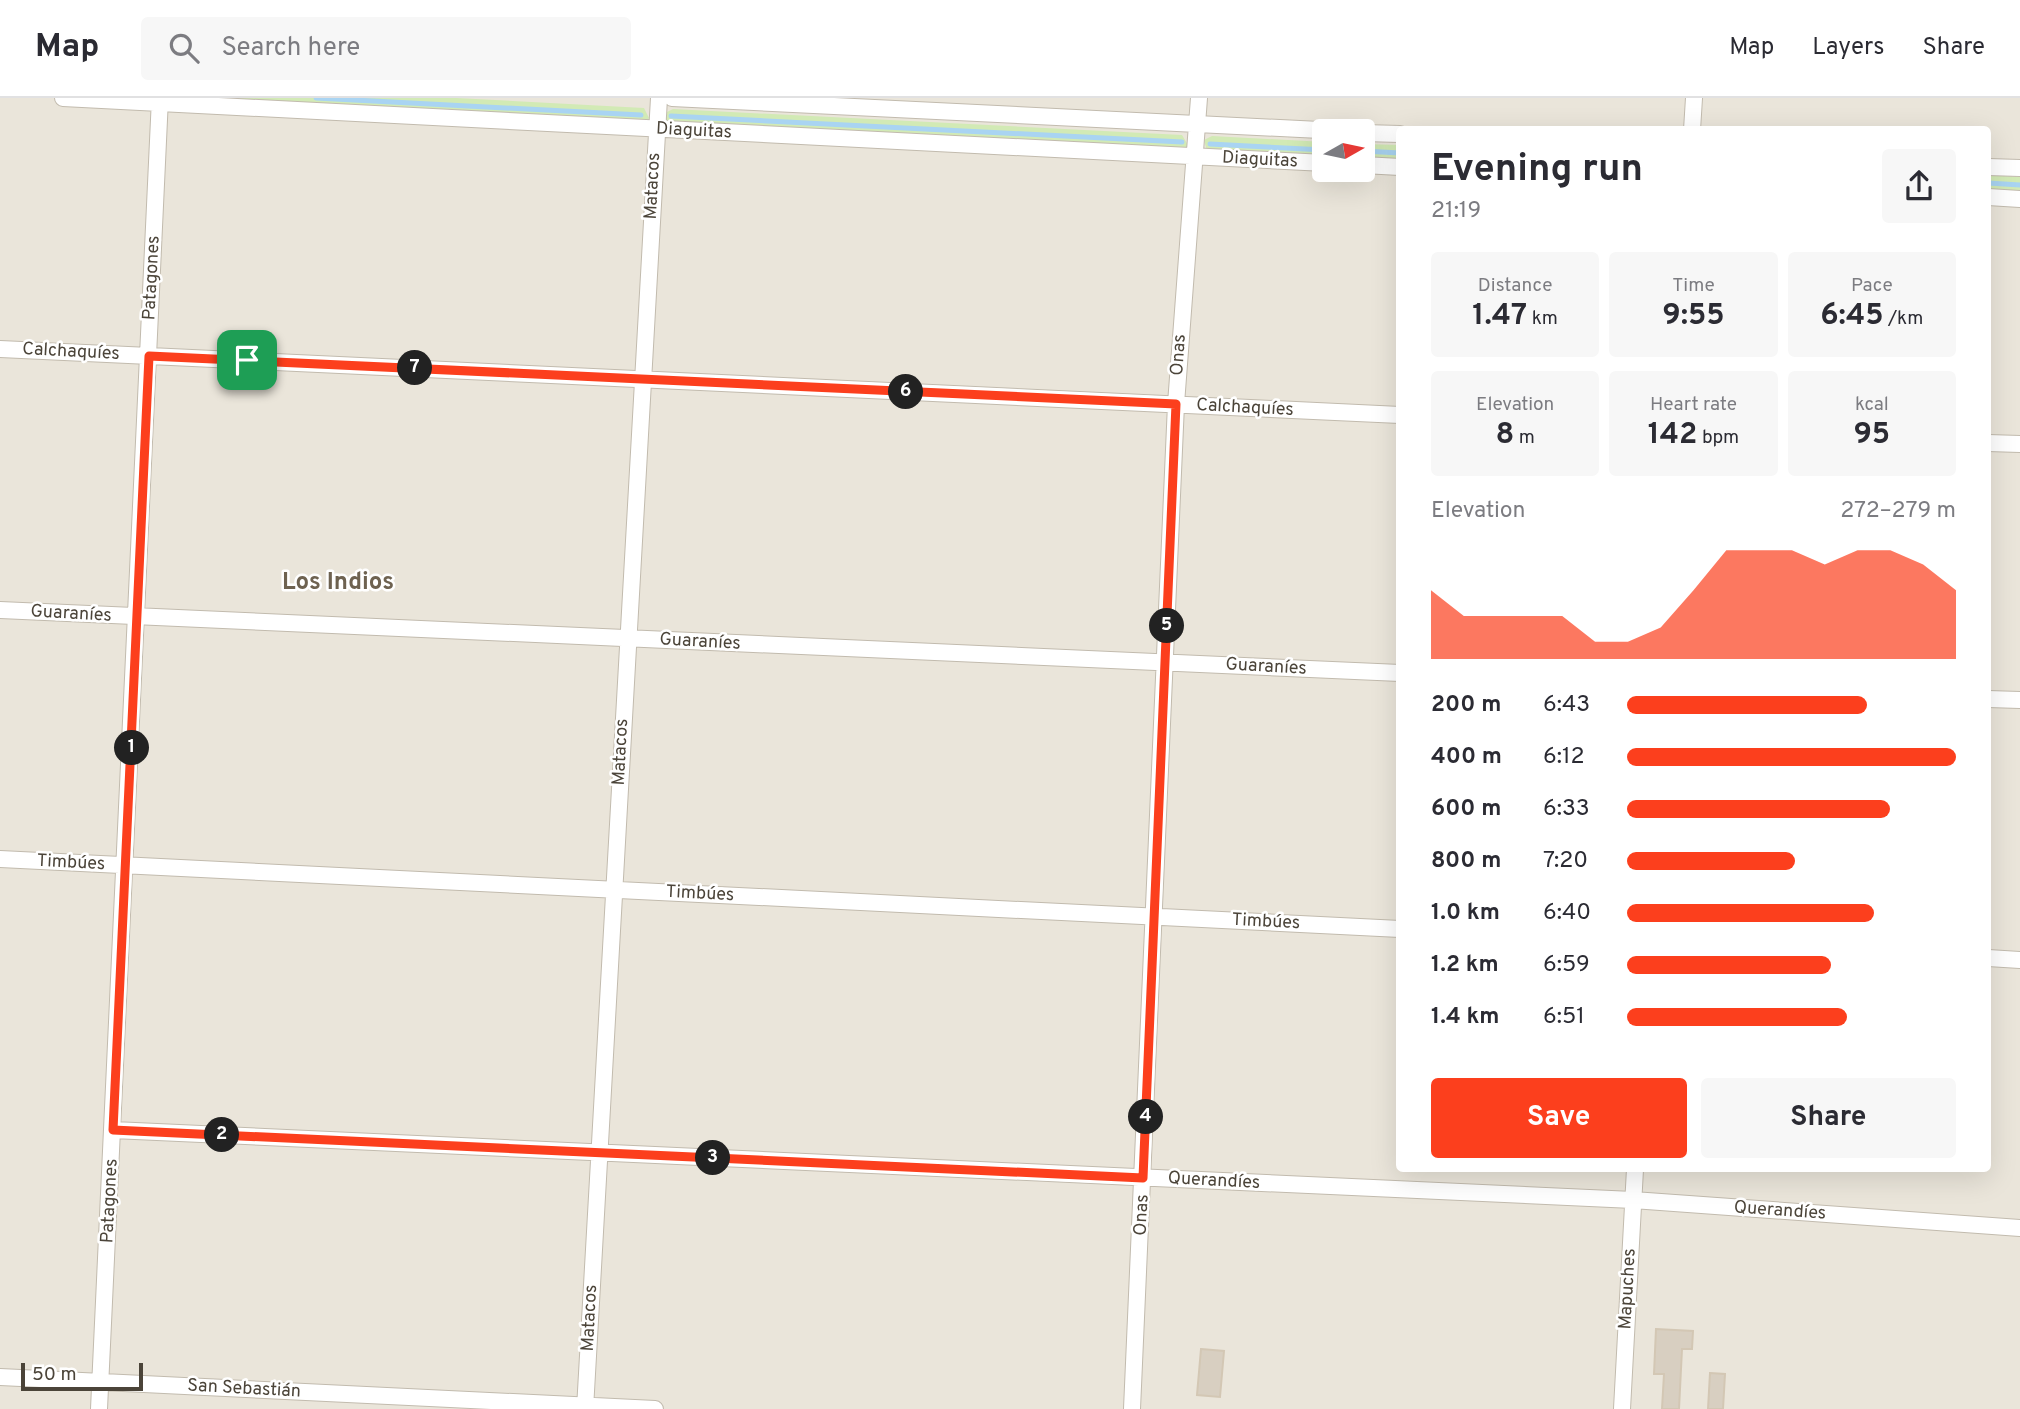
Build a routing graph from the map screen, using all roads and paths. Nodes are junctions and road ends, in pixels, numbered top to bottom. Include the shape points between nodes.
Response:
1 (64, 98) edge
2 (659, 98) edge
3 (672, 98) edge
4 (1199, 98) edge
5 (1693, 98) edge
6 (160, 100) edge
7 (1198, 124) junction
8 (1692, 126) edge
9 (657, 129) junction
10 (1312, 130) edge
11 (1376, 133) edge
12 (1396, 134) edge
13 (1194, 156) junction
14 (1312, 162) edge
15 (1376, 166) edge
16 (1396, 167) edge
17 (1991, 167) edge
18 (2020, 168) edge
19 (1991, 197) edge
20 (2020, 199) edge
21 (0, 349) edge
22 (149, 356) junction
23 (643, 379) junction
24 (1176, 404) junction
25 (1396, 415) edge
26 (1991, 443) edge
27 (2020, 444) edge
28 (0, 610) edge
29 (137, 617) junction
30 (628, 639) junction
31 (1165, 662) junction
32 (1396, 673) edge
33 (1991, 699) edge
34 (2020, 700) edge
35 (0, 859) edge
36 (127, 866) junction
37 (613, 890) junction
38 (1154, 917) junction
39 (1396, 929) edge
40 (1991, 958) edge
41 (2020, 960) edge
42 (113, 1130) junction
43 (600, 1153) junction
44 (1634, 1172) edge
45 (1143, 1178) junction
46 (1633, 1200) junction
47 (2020, 1228) edge
48 (0, 1377) edge
49 (100, 1382) junction
50 (585, 1407) edge
51 (99, 1409) edge
52 (655, 1409) edge
53 (1132, 1409) edge
54 (1622, 1409) edge

1 - 6 street, Diaguitas
2 - 9 street, Matacos
3 - 7 street, Diaguitas
4 - 7 street, Onas
5 - 8 street
6 - 9 street, Diaguitas
6 - 22 street, Patagones
7 - 10 street, Diaguitas
7 - 13 street, Onas
9 - 13 street, Diaguitas
9 - 23 street, Matacos
11 - 12 street
13 - 14 street, Diaguitas
13 - 24 street, Onas
15 - 16 street
17 - 18 street
19 - 20 street
21 - 22 street, Calchaquíes
22 - 23 street, Calchaquíes
22 - 29 street, Patagones
23 - 24 street, Calchaquíes
23 - 30 street, Matacos
24 - 25 street, Calchaquíes
24 - 31 street, Onas
26 - 27 street
28 - 29 street, Guaraníes
29 - 30 street, Guaraníes
29 - 36 street, Patagones
30 - 31 street, Guaraníes
30 - 37 street, Matacos
31 - 32 street, Guaraníes
31 - 38 street, Onas
33 - 34 street
35 - 36 street, Timbúes
36 - 37 street, Timbúes
36 - 42 street, Patagones
37 - 38 street, Timbúes
37 - 43 street, Matacos
38 - 39 street, Timbúes
38 - 45 street, Onas
40 - 41 street
42 - 43 street, Querandíes
42 - 49 street, Patagones
43 - 45 street, Querandíes
43 - 50 street, Matacos
44 - 46 street, Mapuches
45 - 46 street, Querandíes
45 - 53 street, Onas
46 - 47 street, Querandíes
46 - 54 street, Mapuches
48 - 49 street, San Sebastián
49 - 50 street, San Sebastián
49 - 51 street, Patagones
50 - 52 street, San Sebastián

